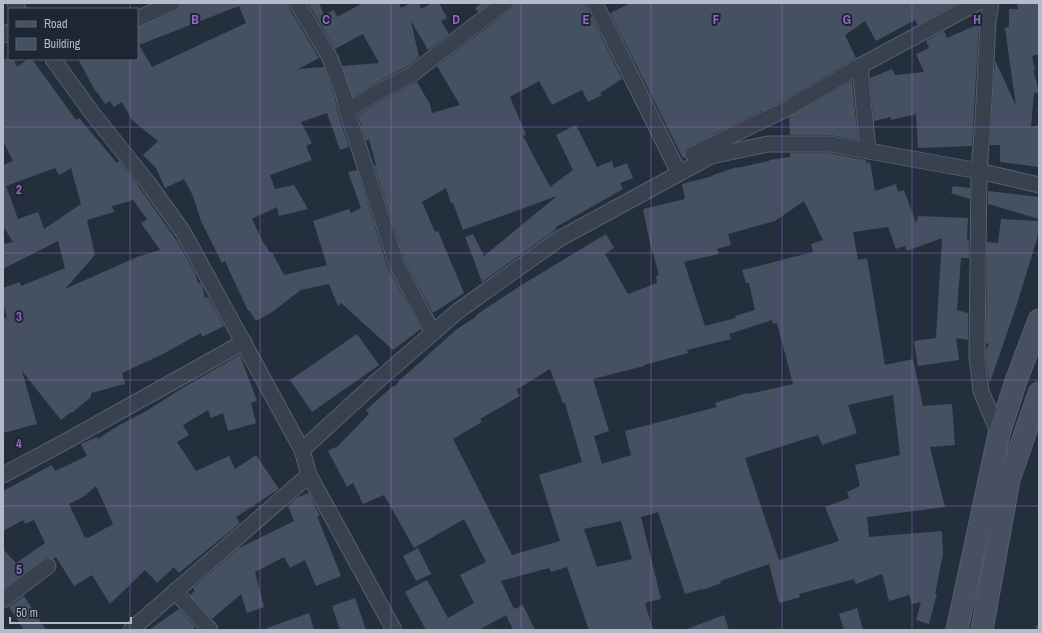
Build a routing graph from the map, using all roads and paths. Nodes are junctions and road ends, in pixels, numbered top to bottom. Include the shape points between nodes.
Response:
1 (174, 3) edge
2 (298, 3) edge
3 (505, 3) edge
4 (595, 3) edge
5 (977, 3) edge
6 (991, 3) edge
7 (138, 19) edge
8 (54, 60) edge
9 (860, 66) junction
10 (347, 111) junction
11 (868, 151) junction
12 (677, 168) junction
13 (979, 171) junction
14 (1039, 185) edge
15 (1039, 320) edge
16 (433, 333) junction
17 (244, 342) junction
18 (1039, 393) edge
19 (999, 434) junction
20 (302, 450) junction
21 (3, 475) edge
22 (309, 475) junction
23 (48, 566) dead end
24 (175, 591) junction
25 (3, 600) edge
26 (131, 630) edge
27 (210, 630) edge
28 (394, 630) edge
29 (957, 630) edge
30 (982, 630) edge

1 - 7 street
2 - 10 street via 330,58
3 - 10 street via 411,75
4 - 12 street
5 - 9 street
6 - 13 street
8 - 17 street via 183,232
9 - 11 street
9 - 12 street
10 - 16 street via 397,265
11 - 12 street via 830,144 768,144 711,156
11 - 13 street
12 - 16 street via 559,239 458,311
13 - 14 street
13 - 19 street via 977,356 981,391
15 - 19 street
16 - 20 street
17 - 20 street
17 - 21 street
18 - 30 street via 1009,480
19 - 29 street
20 - 22 street
22 - 24 street
22 - 28 street
23 - 25 street
24 - 26 street
24 - 27 street

